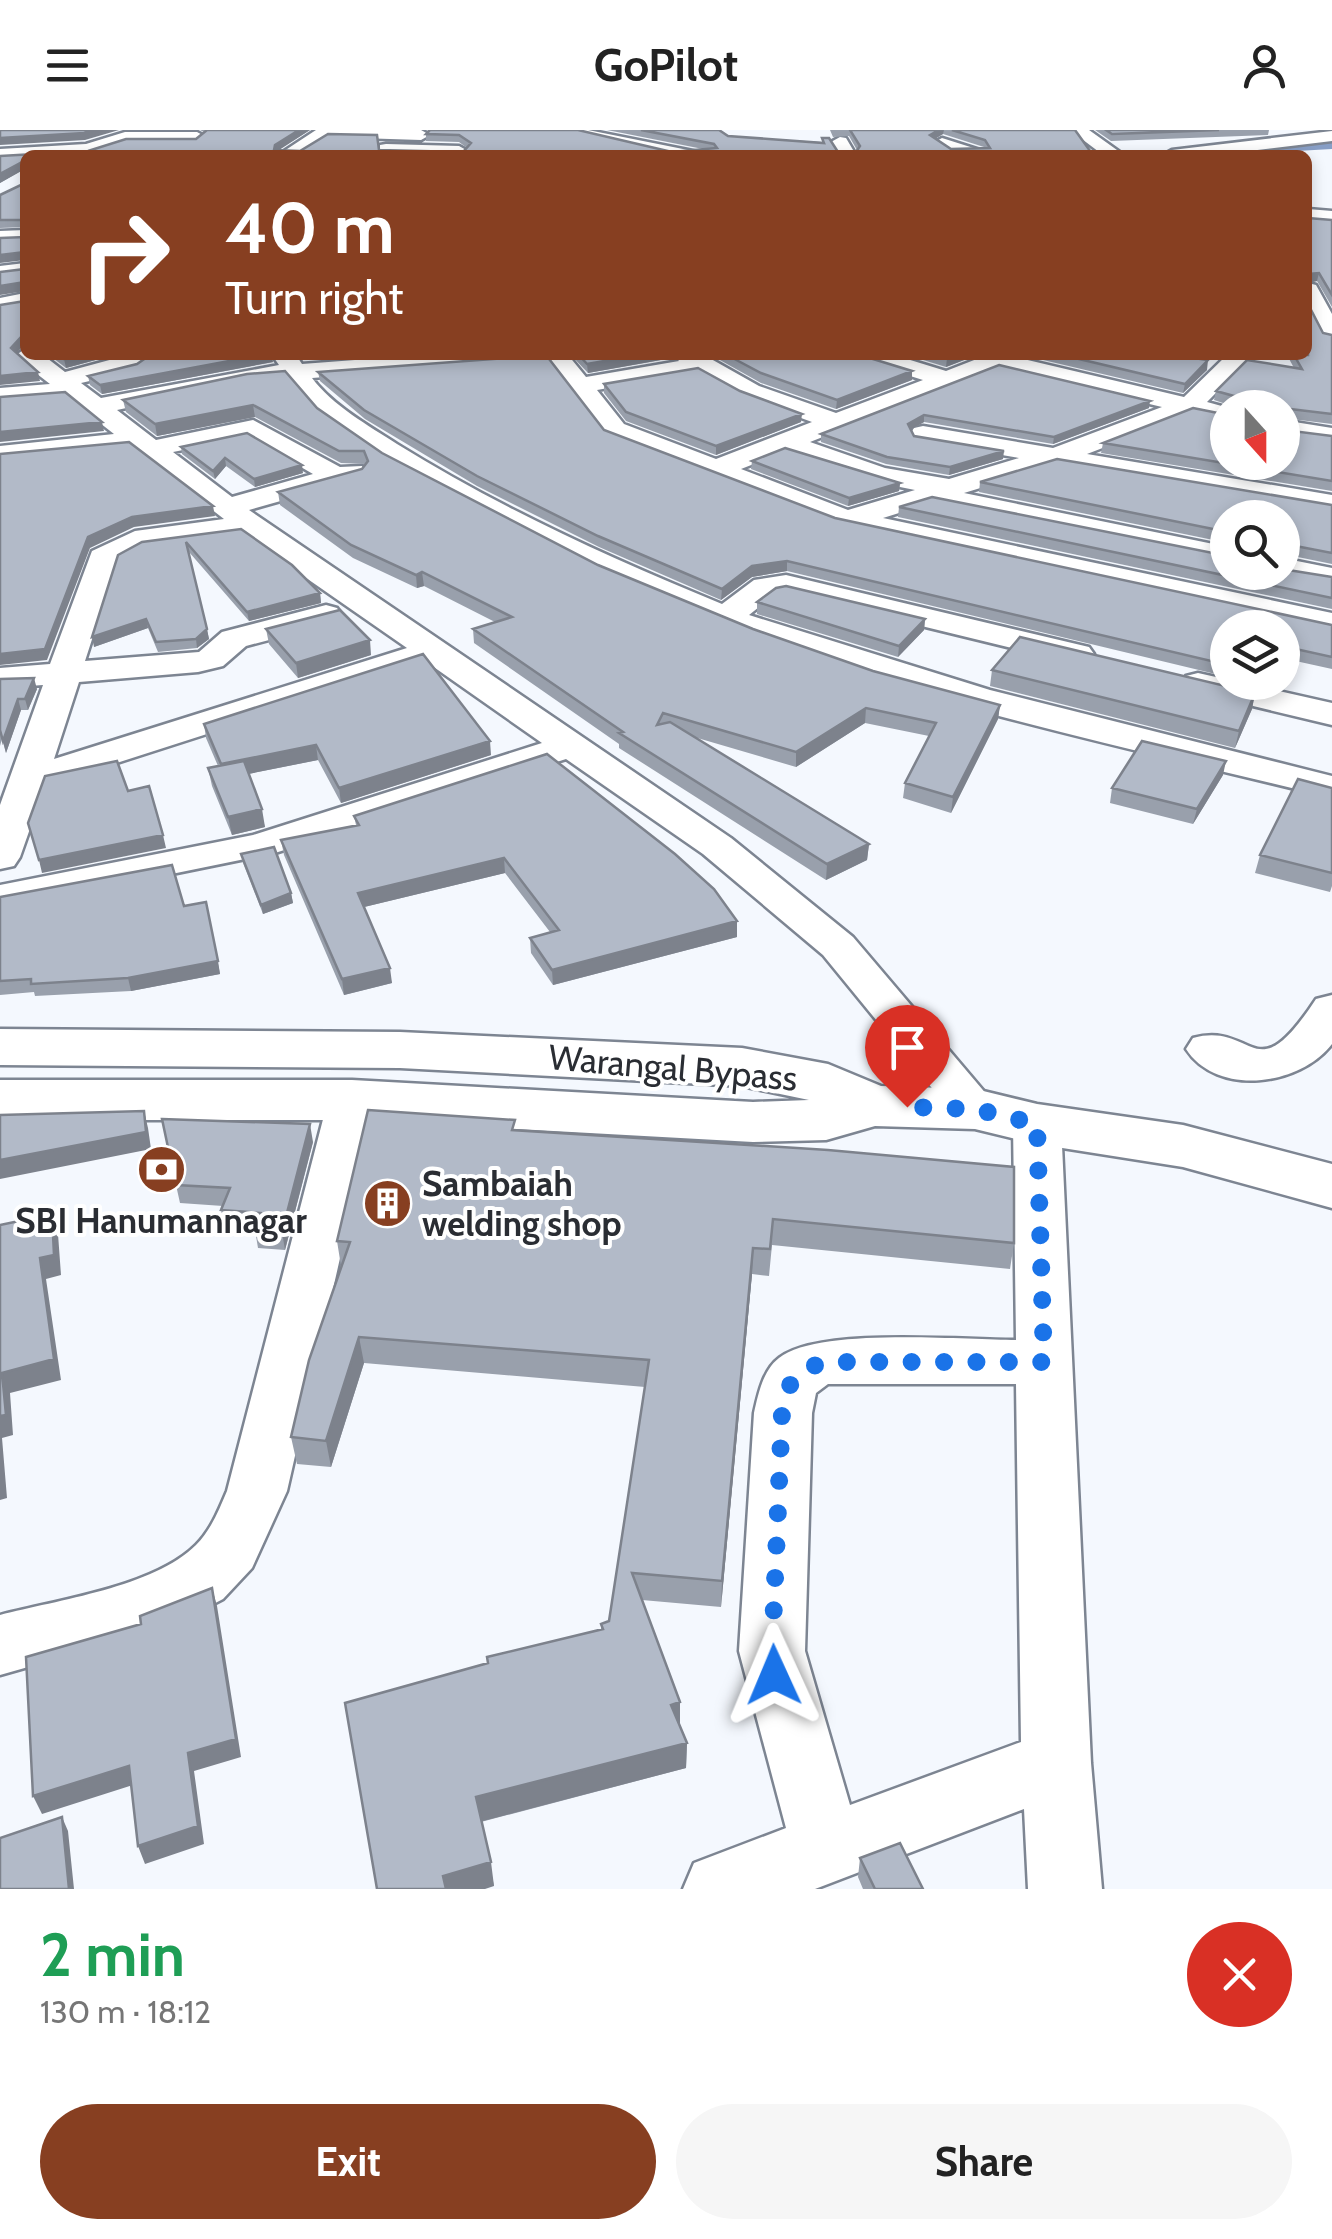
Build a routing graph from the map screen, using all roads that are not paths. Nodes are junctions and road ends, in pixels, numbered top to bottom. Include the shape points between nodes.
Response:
1 (1078, 130) edge
2 (1199, 130) edge
3 (367, 131) edge
4 (421, 135) dead end
5 (563, 135) edge
6 (1332, 136) edge
7 (196, 137) edge
8 (1230, 148) junction
9 (88, 150) edge
10 (295, 150) edge
11 (340, 150) edge
12 (669, 150) edge
13 (1108, 150) edge
14 (1213, 150) edge
15 (1312, 298) edge
16 (1332, 336) edge
17 (35, 360) edge
18 (136, 360) edge
19 (390, 360) edge
20 (559, 360) edge
21 (693, 360) edge
22 (884, 360) edge
23 (997, 360) edge
24 (1010, 360) edge
25 (1236, 360) edge
26 (286, 364) edge
27 (947, 379) junction
28 (580, 386) junction
29 (76, 392) junction
30 (0, 396) edge
31 (360, 396) edge
32 (321, 400) junction
33 (1190, 406) junction
34 (1210, 411) edge
35 (836, 422) junction
36 (1300, 431) edge
37 (923, 434) edge
38 (1332, 436) edge
39 (783, 442) junction
40 (144, 444) junction
41 (0, 454) edge
42 (1059, 455) junction
43 (403, 463) junction
44 (714, 470) junction
45 (336, 475) junction
46 (941, 491) junction
47 (1332, 504) edge
48 (238, 516) junction
49 (846, 520) junction
50 (1210, 552) edge
51 (1300, 571) edge
52 (1332, 577) edge
53 (365, 605) junction
54 (726, 617) junction
55 (1332, 622) edge
56 (432, 652) junction
57 (1109, 662) edge
58 (1166, 675) edge
59 (65, 676) junction
60 (0, 678) edge
61 (1332, 714) edge
62 (569, 746) junction
63 (28, 779) junction
64 (1332, 787) edge
65 (0, 857) edge
66 (0, 897) edge
67 (1332, 1009) edge
68 (0, 1047) edge
69 (1209, 1048) dead end
70 (0, 1100) edge
71 (352, 1100) junction
72 (873, 1106) junction
73 (975, 1109) junction
74 (1037, 1124) junction
75 (1332, 1186) edge
76 (1044, 1362) junction
77 (0, 1644) edge
78 (1056, 1763) junction
79 (828, 1849) junction
80 (720, 1889) edge
81 (1065, 1889) edge

1 - 13 street
2 - 8 street
3 - 4 street
3 - 10 street via 325,132
3 - 11 street
5 - 12 street
6 - 8 street
7 - 9 street via 124,137
8 - 14 street
15 - 16 street
17 - 29 street
18 - 29 street
19 - 26 street
20 - 28 street
21 - 28 street
21 - 35 street via 750,392
22 - 27 street
23 - 27 street
24 - 33 street
25 - 33 street
26 - 29 street via 192,384
26 - 32 street
27 - 35 street
28 - 44 street via 615,430
29 - 30 street
29 - 40 street
31 - 32 street
32 - 43 street
33 - 34 street
33 - 42 street
35 - 39 street
36 - 38 street
37 - 42 street
39 - 44 street
39 - 46 street
40 - 41 street
40 - 45 street via 253,428
40 - 48 street
42 - 46 street
42 - 47 street
43 - 45 street
43 - 54 street
44 - 49 street
45 - 48 street
46 - 49 street
46 - 50 street
48 - 53 street
48 - 59 street via 111,549
49 - 55 street
51 - 52 street
53 - 56 street
53 - 59 street via 234,639 211,659
54 - 57 street via 765,587 786,584
54 - 64 street via 843,658
56 - 62 street
56 - 63 street
58 - 61 street
59 - 60 street
59 - 63 street
62 - 66 street via 261,845
62 - 73 street via 717,846 838,946
63 - 65 street
67 - 69 street via 1309,1044 1274,1065 1234,1064
68 - 72 main road, Warangal Bypass via 400,1050 742,1067 808,1077
70 - 71 main road
71 - 72 main road via 754,1122 826,1120
71 - 77 street via 257,1491 241,1532 215,1569 178,1591
72 - 73 main road, Warangal Bypass
73 - 74 main road, Warangal Bypass
74 - 75 main road, Warangal Bypass via 1183,1146
74 - 76 street
76 - 78 street
76 - 79 street via 826,1362 799,1370 788,1382 772,1652
78 - 79 street
78 - 81 street
79 - 80 street

